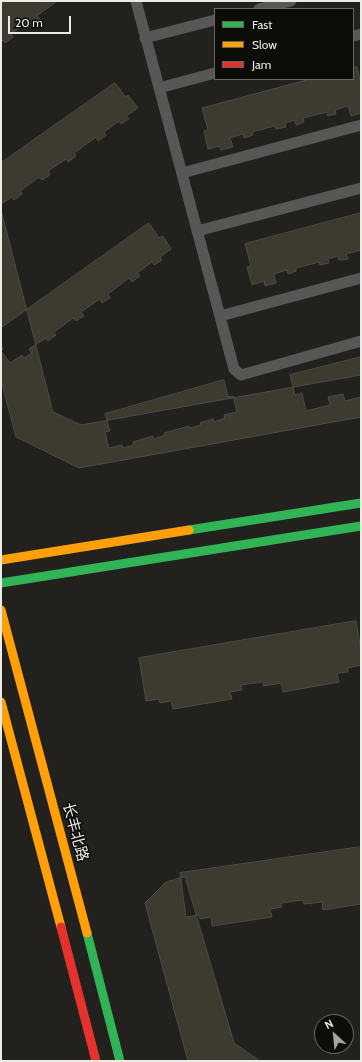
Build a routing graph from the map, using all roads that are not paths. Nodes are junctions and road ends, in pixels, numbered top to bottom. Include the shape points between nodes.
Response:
1 (136, 1) edge
2 (291, 1) edge
3 (263, 8) edge
4 (214, 20) edge
5 (145, 38) junction
6 (214, 73) edge
7 (159, 88) junction
8 (361, 125) edge
9 (182, 173) junction
10 (361, 188) edge
11 (198, 231) junction
12 (361, 278) edge
13 (220, 316) junction
14 (361, 341) edge
15 (361, 503) edge
16 (361, 526) edge
17 (1, 560) edge
18 (1, 584) edge
19 (1, 610) edge
20 (1, 702) edge
21 (96, 1061) edge
22 (120, 1061) edge

1 - 5 lane
2 - 3 lane
4 - 5 lane
5 - 7 lane
6 - 7 lane
7 - 9 lane
8 - 9 lane
9 - 11 lane
10 - 11 lane
11 - 13 lane
12 - 13 lane
13 - 14 lane via 234,369 241,375
15 - 17 street
16 - 18 street
19 - 22 street, 长丰北路
20 - 21 street

